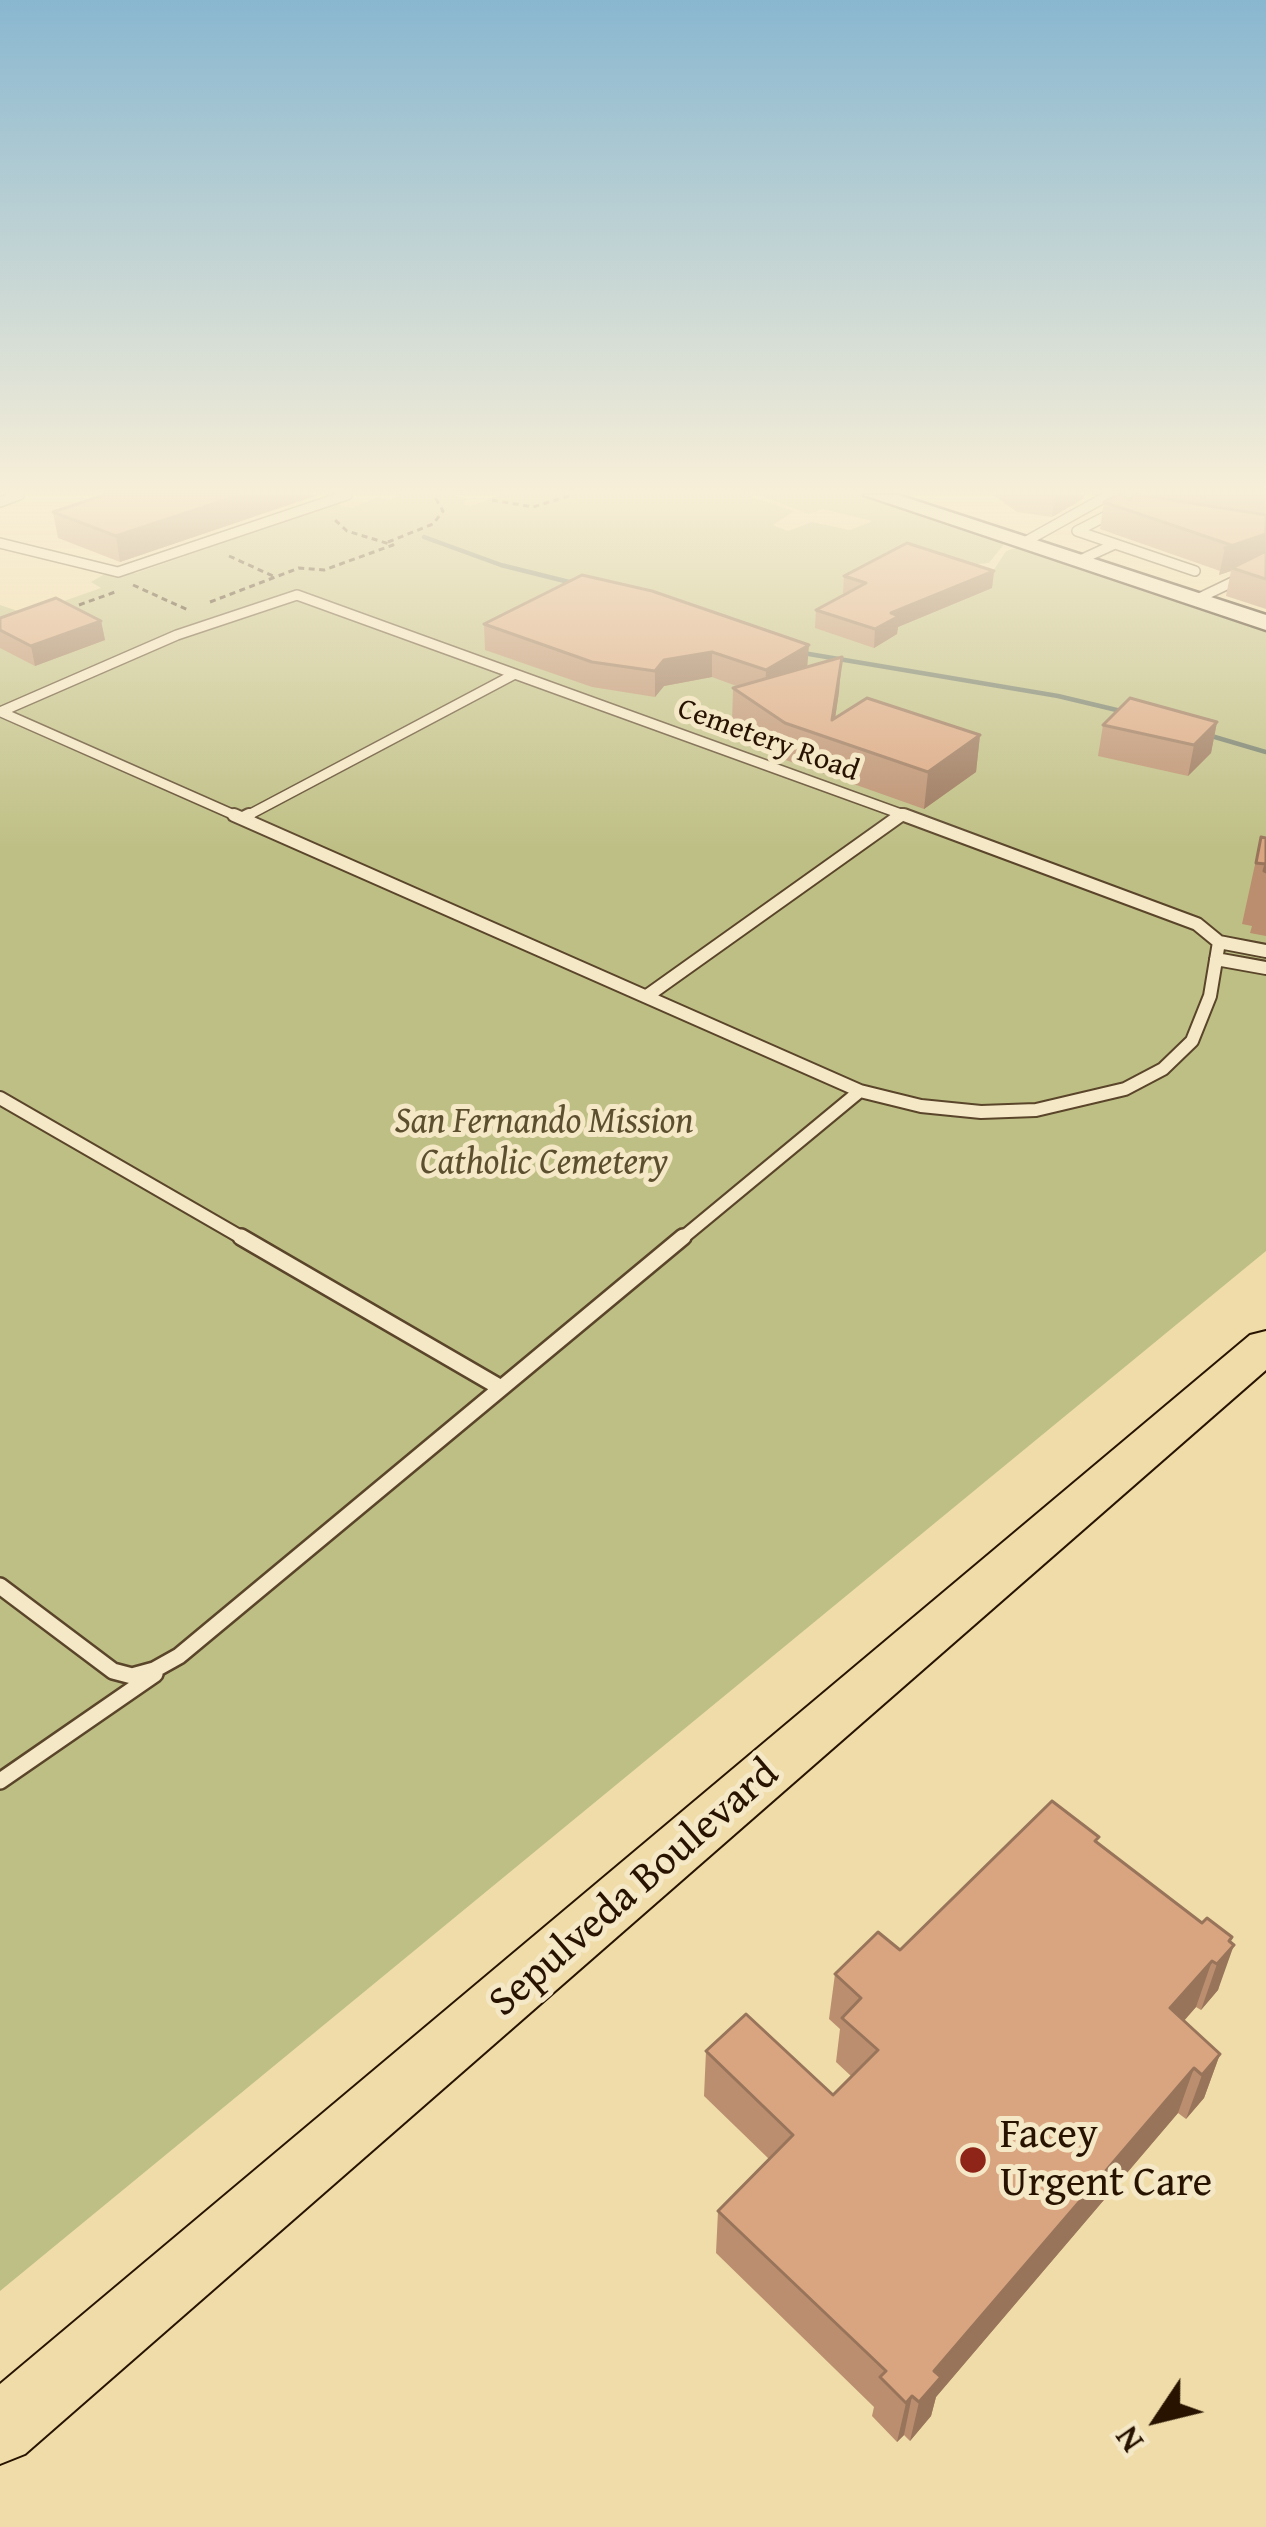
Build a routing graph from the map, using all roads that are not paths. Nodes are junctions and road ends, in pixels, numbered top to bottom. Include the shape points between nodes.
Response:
1 (242, 613) edge
2 (345, 613) edge
3 (1235, 613) edge
4 (1266, 623) edge
5 (513, 675) junction
6 (0, 712) edge
7 (902, 814) junction
8 (243, 818) junction
9 (1217, 951) junction
10 (1266, 951) edge
11 (1266, 968) edge
12 (646, 996) junction
13 (860, 1091) junction
14 (0, 1098) edge
15 (1266, 1346) edge
16 (501, 1388) junction
17 (0, 1586) edge
18 (179, 1656) junction
19 (0, 1781) edge
20 (0, 2429) edge

1 - 6 lane, Cemetery Road
2 - 5 lane, Cemetery Road
3 - 4 main road
5 - 7 lane, Cemetery Road
5 - 8 lane
6 - 8 lane
7 - 9 lane, Cemetery Road via 1161,908 1196,925
7 - 12 lane
8 - 12 lane
9 - 10 lane, Cemetery Road
9 - 11 lane, Cemetery Road
9 - 13 lane via 1192,1041 1125,1089 1036,1110 981,1112
12 - 13 lane
13 - 16 lane
14 - 16 lane
15 - 20 main road, Sepulveda Boulevard
16 - 18 lane
17 - 18 lane via 120,1674 142,1675
18 - 19 lane

